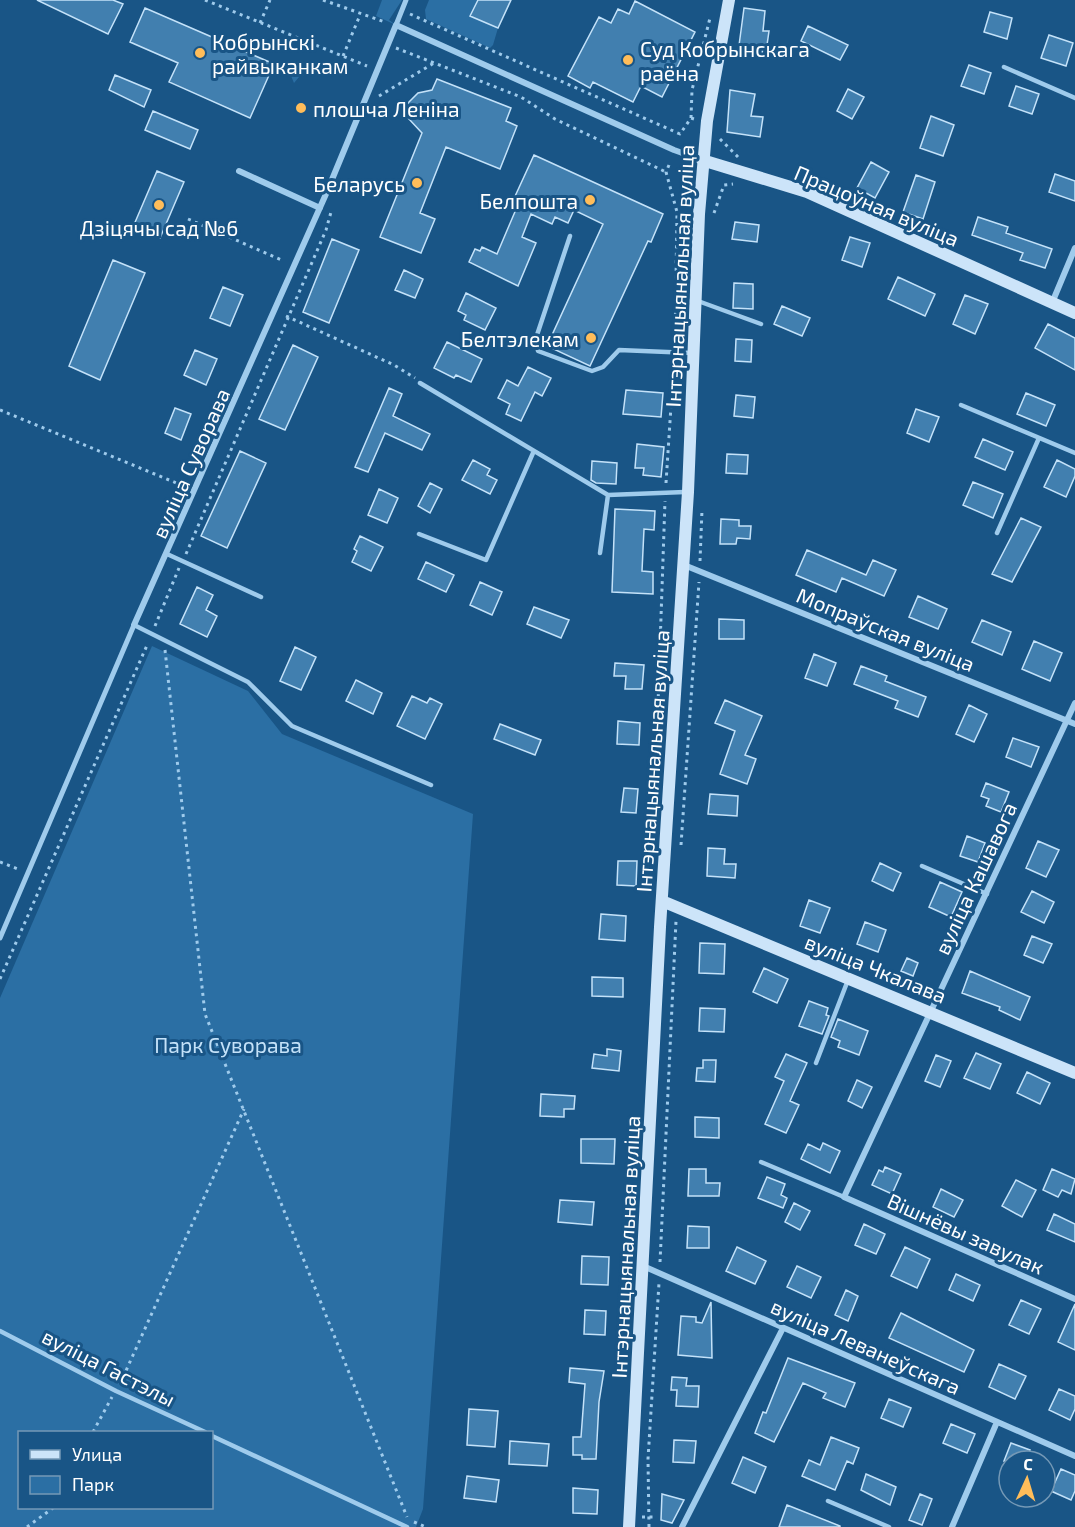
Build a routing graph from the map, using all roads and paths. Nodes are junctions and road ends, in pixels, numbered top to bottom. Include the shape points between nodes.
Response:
1 (205, 0) edge
2 (221, 0) edge
3 (270, 0) edge
4 (323, 0) edge
5 (406, 0) edge
6 (729, 0) edge
7 (219, 6) junction
8 (411, 7) dead end
9 (402, 9) junction
10 (712, 11) dead end
11 (409, 14) junction
12 (360, 15) junction
13 (260, 23) junction
14 (396, 25) junction
15 (406, 30) junction
16 (388, 45) junction
17 (399, 49) junction
18 (343, 56) junction
19 (395, 58) dead end
20 (434, 63) junction
21 (1004, 67) dead end
22 (378, 70) junction
23 (383, 86) dead end
24 (379, 96) junction
25 (1075, 98) edge
26 (375, 106) dead end
27 (691, 118) junction
28 (707, 121) junction
29 (702, 160) junction
30 (669, 165) dead end
31 (238, 171) dead end
32 (666, 172) junction
33 (740, 172) junction
34 (320, 208) junction
35 (331, 211) dead end
36 (714, 214) dead end
37 (188, 219) dead end
38 (570, 236) dead end
39 (1075, 248) edge
40 (294, 266) junction
41 (695, 300) junction
42 (1052, 303) junction
43 (274, 312) junction
44 (1075, 313) edge
45 (288, 317) junction
46 (761, 324) dead end
47 (674, 352) junction
48 (694, 353) junction
49 (420, 383) joint
50 (961, 405) dead end
51 (0, 410) edge
52 (1039, 438) junction
53 (533, 453) junction
54 (1075, 453) edge
55 (196, 491) junction
56 (666, 492) junction
57 (688, 492) junction
58 (608, 495) junction
59 (702, 505) dead end
60 (997, 533) dead end
61 (419, 534) dead end
62 (167, 554) junction
63 (600, 554) dead end
64 (183, 561) junction
65 (684, 565) junction
66 (700, 570) junction
67 (261, 597) dead end
68 (135, 626) junction
69 (152, 634) junction
70 (164, 641) junction
71 (1075, 704) edge
72 (1067, 720) junction
73 (1075, 724) edge
74 (657, 735) dead end
75 (431, 785) dead end
76 (680, 851) dead end
77 (0, 862) edge
78 (922, 866) dead end
79 (28, 873) junction
80 (987, 894) junction
81 (662, 901) junction
82 (676, 907) junction
83 (0, 938) edge
84 (849, 977) junction
85 (0, 979) edge
86 (932, 1011) junction
87 (816, 1063) dead end
88 (1075, 1073) edge
89 (244, 1109) junction
90 (761, 1162) dead end
91 (844, 1197) junction
92 (643, 1266) junction
93 (659, 1273) junction
94 (1075, 1299) edge
95 (783, 1328) junction
96 (0, 1331) edge
97 (116, 1391) junction
98 (997, 1422) junction
99 (94, 1431) edge
100 (203, 1431) edge
101 (213, 1436) edge
102 (1075, 1456) edge
103 (828, 1501) dead end
104 (51, 1509) edge
105 (408, 1519) dead end
106 (418, 1525) edge
107 (27, 1527) edge
108 (408, 1527) edge
109 (426, 1527) edge
110 (629, 1527) edge
111 (649, 1527) edge
112 (682, 1527) edge
113 (889, 1527) edge
114 (952, 1527) edge

1 - 7 path
2 - 7 path
3 - 13 path
4 - 12 path
5 - 9 street, вуліца Суворава
6 - 28 main road, Інтэрнацыянальная вуліца
7 - 13 path
8 - 11 path
9 - 11 path
9 - 14 street, вуліца Суворава
10 - 27 path via 692,90
11 - 15 path
11 - 27 path via 680,134
12 - 14 path
12 - 18 path
13 - 18 path
14 - 15 street, Працоўная вуліца
14 - 16 street, вуліца Суворава
15 - 17 path
15 - 29 street, Працоўная вуліца
16 - 17 path
16 - 22 street, вуліца Суворава
17 - 19 path
17 - 20 path
18 - 22 path
20 - 24 path
20 - 32 path via 521,97 555,119
21 - 25 lane
22 - 34 street, вуліца Суворава
23 - 24 path
24 - 26 path
27 - 28 path
28 - 29 main road, Інтэрнацыянальная вуліца
28 - 33 path via 720,123 720,140 738,155
29 - 33 main road, Працоўная вуліца
29 - 41 main road, Інтэрнацыянальная вуліца
30 - 32 path
31 - 34 street
32 - 47 path via 677,212
33 - 36 path via 737,183 724,185
33 - 42 main road, Працоўная вуліца via 807,192
34 - 40 street, вуліца Суворава
35 - 45 path
37 - 40 path
38 - 47 lane via 536,338 538,351 592,371 603,367 620,350
39 - 42 street
40 - 43 street, вуліца Суворава
41 - 46 lane
41 - 48 main road, Інтэрнацыянальная вуліца
42 - 44 main road, Працоўная вуліца
43 - 45 path
43 - 55 street, вуліца Суворава
45 - 49 path via 412,374
45 - 64 path
47 - 48 lane
47 - 56 path
48 - 57 main road, Інтэрнацыянальная вуліца
49 - 53 lane
50 - 52 lane
51 - 55 path
52 - 54 lane
52 - 60 lane
53 - 58 lane
53 - 61 lane via 486,560
55 - 62 street, вуліца Суворава
56 - 57 lane
56 - 58 lane
56 - 74 path
57 - 65 main road, Інтэрнацыянальная вуліца
58 - 63 lane
59 - 66 path
62 - 64 lane
62 - 68 street, вуліца Суворава
64 - 67 lane
64 - 69 path
65 - 66 street, Мопраўская вуліца
65 - 81 main road, Інтэрнацыянальная вуліца
66 - 72 street, Мопраўская вуліца
66 - 76 path
68 - 69 lane
68 - 79 street, вуліца Суворава
69 - 70 lane
69 - 85 path
70 - 75 lane via 248,682 292,726
70 - 89 path via 205,1014
71 - 72 street, вуліца Кашавога
72 - 73 street, Мопраўская вуліца
72 - 80 street, вуліца Кашавога
77 - 79 path
78 - 80 lane
79 - 83 street, вуліца Суворава
80 - 86 street, вуліца Кашавога
81 - 82 main road, вуліца Чкалава
81 - 92 main road, Інтэрнацыянальная вуліца
82 - 84 main road, вуліца Чкалава
82 - 93 path
84 - 86 main road, вуліца Чкалава
84 - 87 lane
86 - 88 main road, вуліца Чкалава
86 - 91 street, вуліца Кашавога
89 - 97 path
89 - 105 path
90 - 91 lane
91 - 94 street, Вішнёвы завулак
92 - 93 street, вуліца Леванеўскага
92 - 110 main road, Інтэрнацыянальная вуліца
93 - 95 street, вуліца Леванеўскага
93 - 111 path via 648,1459
95 - 98 street, вуліца Леванеўскага
95 - 112 street
96 - 97 lane, вуліца Гастэлы
97 - 99 path
97 - 100 lane, вуліца Гастэлы
98 - 102 street, вуліца Леванеўскага
98 - 114 street
101 - 108 lane
103 - 113 lane
104 - 107 path
106 - 109 path

